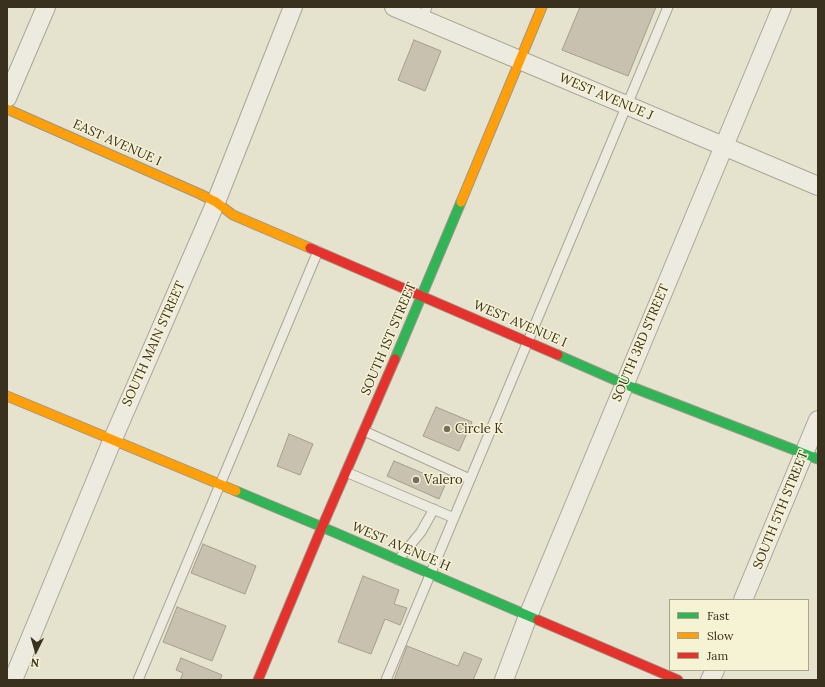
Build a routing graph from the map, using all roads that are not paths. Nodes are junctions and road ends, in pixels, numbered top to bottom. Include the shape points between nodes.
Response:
1 (46, 7) edge
2 (293, 7) edge
3 (394, 7) edge
4 (542, 7) edge
5 (668, 7) edge
6 (782, 7) edge
7 (425, 13) edge
8 (520, 61) junction
9 (7, 98) edge
10 (626, 105) junction
11 (7, 109) edge
12 (724, 146) junction
13 (818, 186) edge
14 (216, 202) junction
15 (318, 251) junction
16 (422, 296) junction
17 (528, 342) junction
18 (624, 384) junction
19 (7, 396) edge
20 (818, 420) edge
21 (364, 431) junction
22 (112, 440) junction
23 (811, 456) edge
24 (346, 472) junction
25 (470, 479) junction
26 (220, 485) junction
27 (434, 509) junction
28 (454, 518) junction
29 (322, 527) junction
30 (398, 560) junction
31 (430, 574) junction
32 (744, 599) edge
33 (528, 616) junction
34 (13, 680) edge
35 (138, 680) edge
36 (258, 680) edge
37 (386, 680) edge
38 (504, 680) edge
39 (678, 680) edge

1 - 9 street
2 - 14 street, SOUTH MAIN STREET
3 - 7 street, WEST AVENUE J
4 - 8 main road, SOUTH 1ST STREET
5 - 10 lane
6 - 12 street, SOUTH 3RD STREET
7 - 8 street, WEST AVENUE J
8 - 10 street, WEST AVENUE J
8 - 16 main road, SOUTH 1ST STREET
10 - 12 street, WEST AVENUE J
10 - 17 lane
11 - 14 main road, EAST AVENUE I
12 - 13 street, WEST AVENUE J
12 - 18 street, SOUTH 3RD STREET
14 - 15 main road, WEST AVENUE I via 233,215
14 - 22 street, SOUTH MAIN STREET
15 - 16 main road, WEST AVENUE I
15 - 26 lane
16 - 17 main road, WEST AVENUE I
16 - 21 main road, SOUTH 1ST STREET
17 - 18 main road, WEST AVENUE I
17 - 25 lane
18 - 23 main road, WEST AVENUE I
18 - 33 street, SOUTH 3RD STREET
19 - 22 main road, WEST AVENUE H
20 - 23 street, SOUTH 5TH STREET
21 - 24 main road, SOUTH 1ST STREET
21 - 25 lane
22 - 26 main road, WEST AVENUE H
22 - 34 street, SOUTH MAIN STREET
23 - 32 street, SOUTH 5TH STREET
24 - 27 lane
24 - 29 main road, SOUTH 1ST STREET
25 - 28 lane
26 - 29 main road, WEST AVENUE H
26 - 35 lane
27 - 28 lane
27 - 30 lane via 421,532
28 - 31 lane
29 - 30 main road, WEST AVENUE H
29 - 36 main road, SOUTH 1ST STREET
30 - 31 main road, WEST AVENUE H
31 - 33 main road, WEST AVENUE H
31 - 37 lane
33 - 38 street, SOUTH 3RD STREET
33 - 39 main road, WEST AVENUE H

